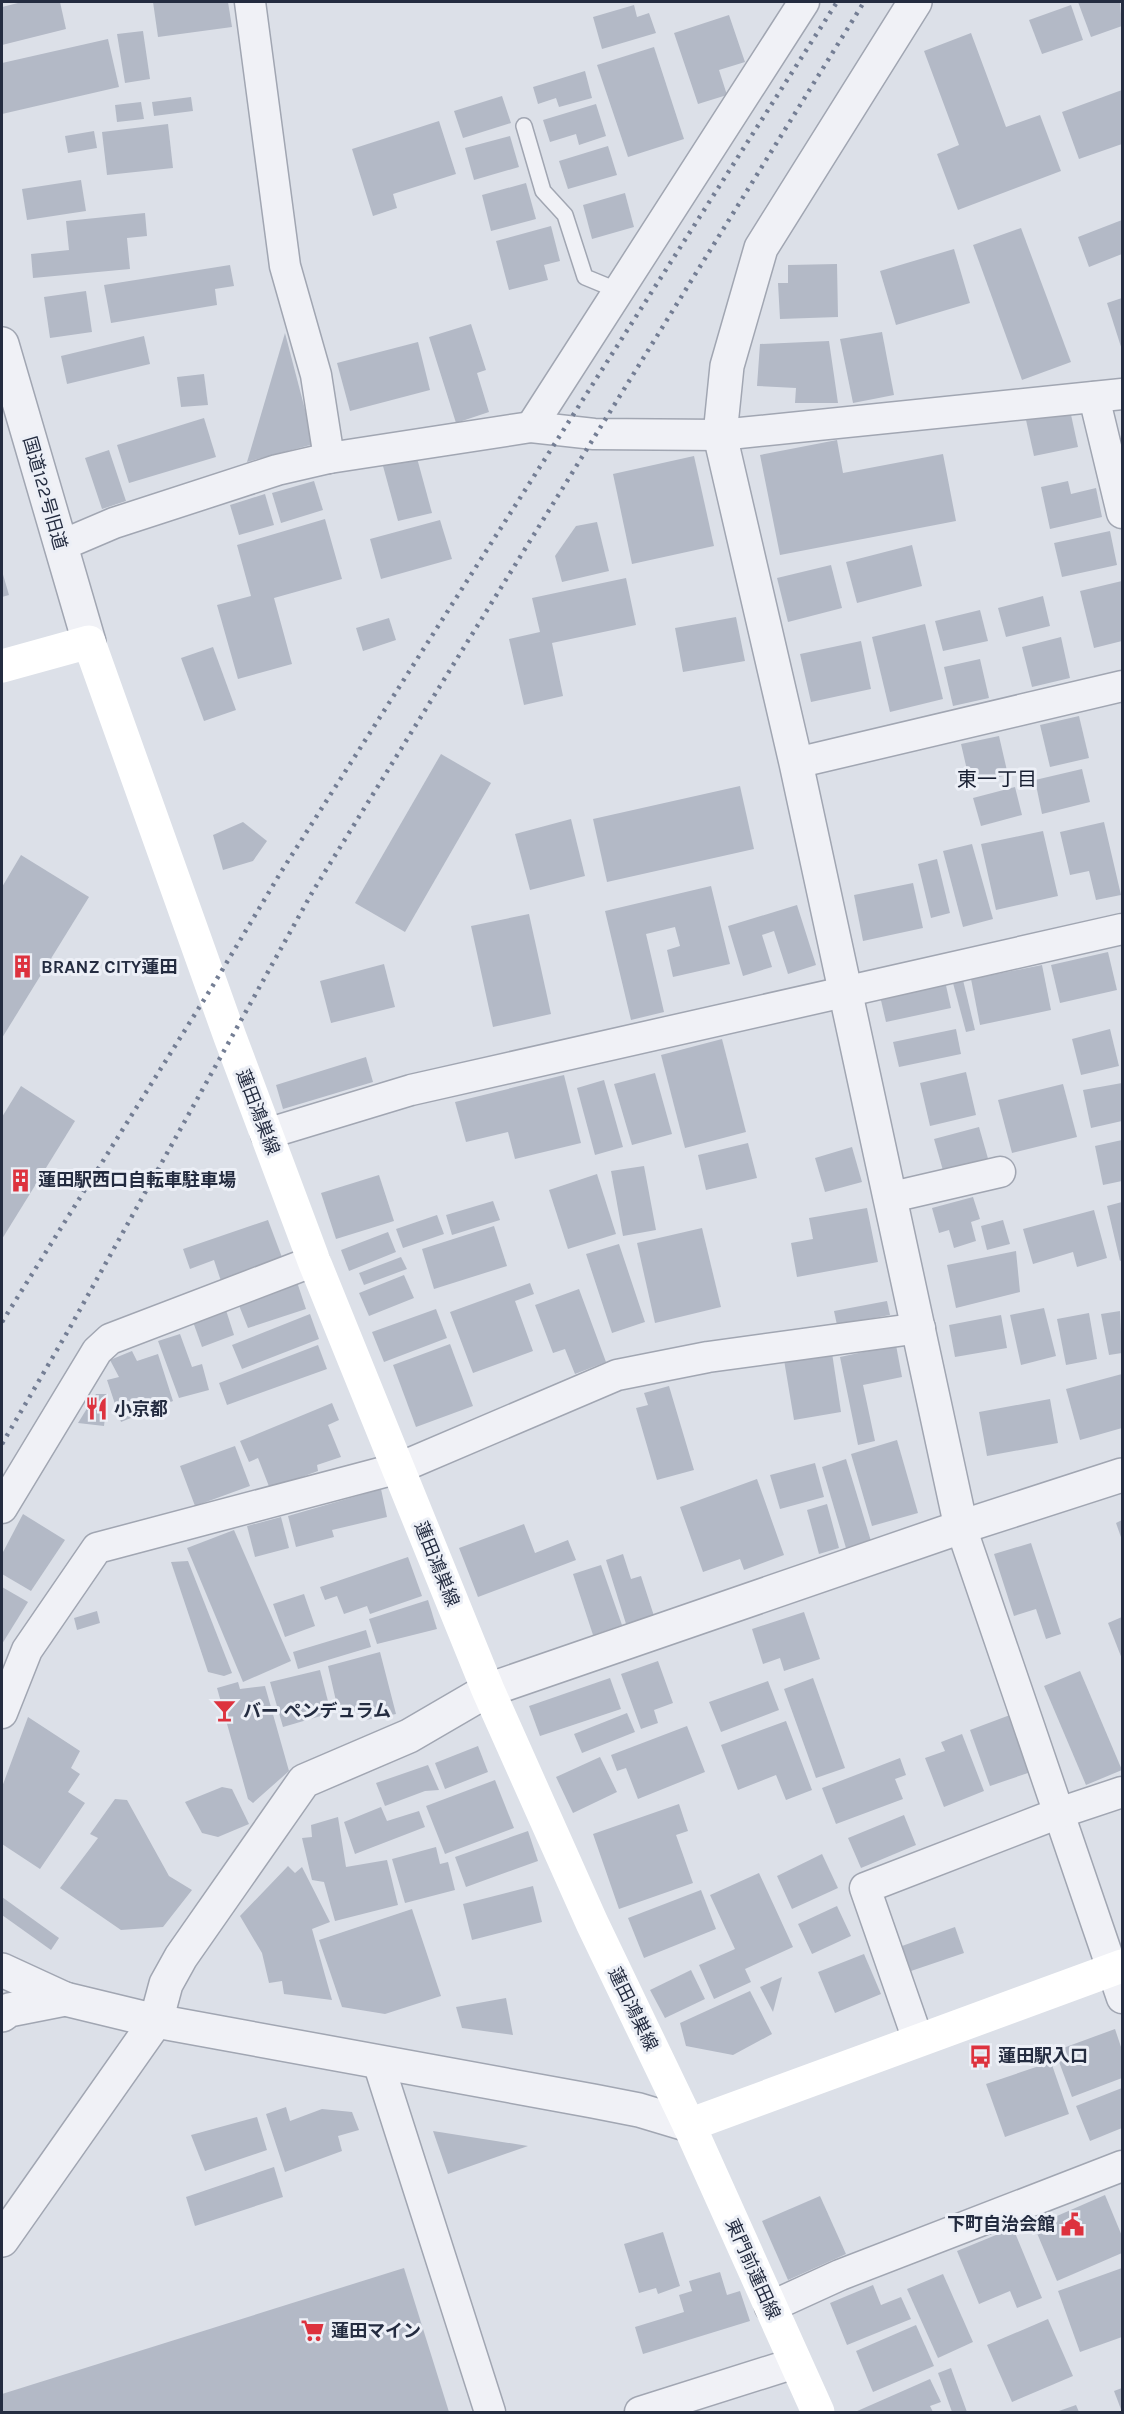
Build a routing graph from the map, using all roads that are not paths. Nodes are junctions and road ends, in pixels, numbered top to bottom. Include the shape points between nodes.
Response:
1 (250, 2) edge
2 (804, 2) edge
3 (915, 2) edge
4 (524, 126) dead end
5 (619, 291) junction
6 (2, 344) edge
7 (1108, 395) edge
8 (531, 428) junction
9 (720, 435) junction
10 (329, 458) junction
11 (1122, 513) edge
12 (60, 546) junction
13 (89, 642) junction
14 (2, 666) edge
15 (1122, 686) edge
16 (796, 763) junction
17 (1121, 938) edge
18 (847, 993) junction
19 (266, 1134) junction
20 (1000, 1172) dead end
21 (892, 1197) junction
22 (314, 1261) junction
23 (920, 1328) junction
24 (399, 1468) junction
25 (1122, 1475) edge
26 (2, 1508) edge
27 (961, 1527) junction
28 (488, 1690) junction
29 (2, 1713) edge
30 (1122, 1792) edge
31 (1059, 1813) junction
32 (2, 1970) edge
33 (1119, 1978) edge
34 (65, 2000) junction
35 (2, 2015) edge
36 (156, 2021) junction
37 (918, 2040) junction
38 (378, 2062) junction
39 (689, 2125) junction
40 (1122, 2166) edge
41 (2, 2240) edge
42 (770, 2307) junction
43 (795, 2363) junction
44 (490, 2412) edge
45 (640, 2412) edge
46 (818, 2412) edge

1 - 10 street via 285,266 316,375
2 - 5 street
3 - 9 street via 761,248 727,366
4 - 5 lane via 543,191 565,215 585,277
5 - 8 street
6 - 12 street, 国道122号旧道
7 - 9 street
7 - 11 street
8 - 9 street via 594,434
8 - 10 street
9 - 16 street
10 - 12 street via 220,487
12 - 13 street, 国道122号旧道
13 - 14 main road
13 - 19 main road, 蓮田鴻巣線
15 - 16 street
16 - 18 street
17 - 18 street via 885,981
18 - 19 street via 411,1090
18 - 21 street
19 - 22 main road, 蓮田鴻巣線
20 - 21 street
21 - 23 street
22 - 24 main road, 蓮田鴻巣線
22 - 26 street via 110,1339 97,1351
23 - 24 street via 708,1357 617,1375
23 - 27 street
24 - 28 main road, 蓮田鴻巣線
24 - 29 street via 97,1548 27,1650
25 - 27 street
27 - 28 street
27 - 31 street
28 - 36 street via 410,1736 304,1781 181,1957 166,1984
28 - 39 main road, 蓮田鴻巣線 via 592,1923
30 - 31 street
31 - 33 street
31 - 37 street via 864,1888
32 - 34 street
33 - 37 main road
34 - 35 street via 9,2010
34 - 36 street
36 - 38 street
36 - 41 street
37 - 39 main road
38 - 39 street via 639,2110
38 - 44 street
39 - 42 main road, 東門前蓮田線
40 - 42 street via 840,2275
42 - 43 main road, 東門前蓮田線
43 - 45 street
43 - 46 main road, 東門前蓮田線

